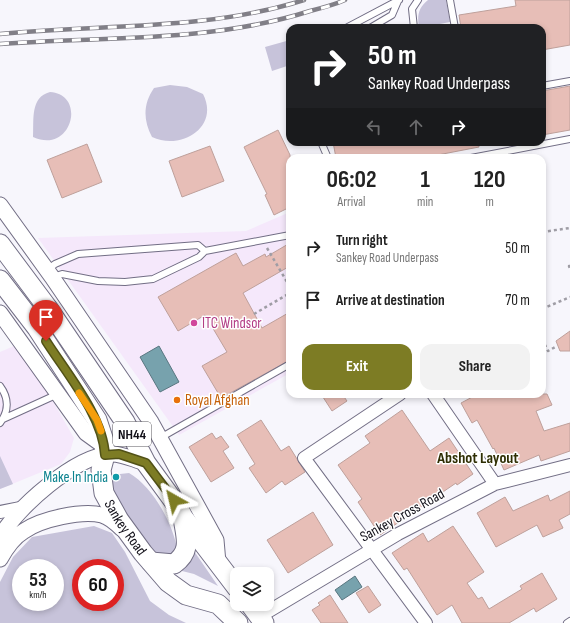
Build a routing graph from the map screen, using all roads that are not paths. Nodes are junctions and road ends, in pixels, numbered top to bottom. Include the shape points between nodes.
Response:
1 (399, 0) edge
2 (418, 0) edge
3 (450, 0) edge
4 (354, 24) edge
5 (377, 24) edge
6 (414, 24) edge
7 (454, 24) edge
8 (570, 81) edge
9 (546, 85) edge
10 (570, 139) edge
11 (546, 144) edge
12 (534, 146) edge
13 (492, 154) edge
14 (0, 205) edge
15 (286, 236) edge
16 (0, 244) edge
17 (205, 251) junction
18 (50, 274) junction
19 (0, 280) edge
20 (0, 313) edge
21 (286, 366) edge
22 (0, 386) edge
23 (58, 394) junction
24 (394, 398) edge
25 (436, 398) edge
26 (2, 421) edge
27 (160, 438) junction
28 (105, 450) junction
29 (146, 463) junction
30 (570, 465) edge
31 (495, 484) junction
32 (25, 507) junction
33 (0, 512) edge
34 (183, 517) junction
35 (129, 534) junction
36 (0, 537) edge
37 (372, 550) junction
38 (0, 560) edge
39 (151, 562) junction
40 (218, 563) junction
41 (230, 579) edge
42 (258, 615) edge
43 (570, 621) edge
44 (238, 623) edge
45 (426, 623) edge
46 (567, 623) edge

1 - 4 lane
1 - 5 lane via 392,15
2 - 6 lane via 412,9
3 - 7 lane
8 - 9 lane
10 - 11 lane
12 - 13 lane
14 - 18 street
15 - 17 lane
16 - 29 main road, NH44 via 47,307 125,422
17 - 18 lane via 199,257 152,279 98,281
17 - 18 lane via 198,245 78,254 55,264
18 - 27 street
19 - 28 main road, NH44 via 37,328 97,420
20 - 23 street
21 - 27 lane
22 - 26 lane via 4,391 7,406
23 - 26 lane
23 - 28 street via 86,434
24 - 37 street via 304,458
25 - 31 street
27 - 40 street via 216,540
28 - 29 street
28 - 32 street via 44,488
28 - 35 main road, Sankey Road via 102,470 104,493
29 - 34 main road, Sankey Road
30 - 31 street, Sankey Cross Road
31 - 37 street, Sankey Cross Road
32 - 33 street
32 - 36 street
34 - 39 main road, Sankey Road via 186,546 183,558 174,564
34 - 40 main road, Sankey Road
35 - 38 street via 103,515 87,513 66,517 39,523 23,531
35 - 39 main road, Sankey Road
37 - 42 street, Sankey Cross Road
37 - 45 street
39 - 44 main road, Sankey Road via 168,582 186,594 218,604
40 - 41 main road, Sankey Road
43 - 46 lane

